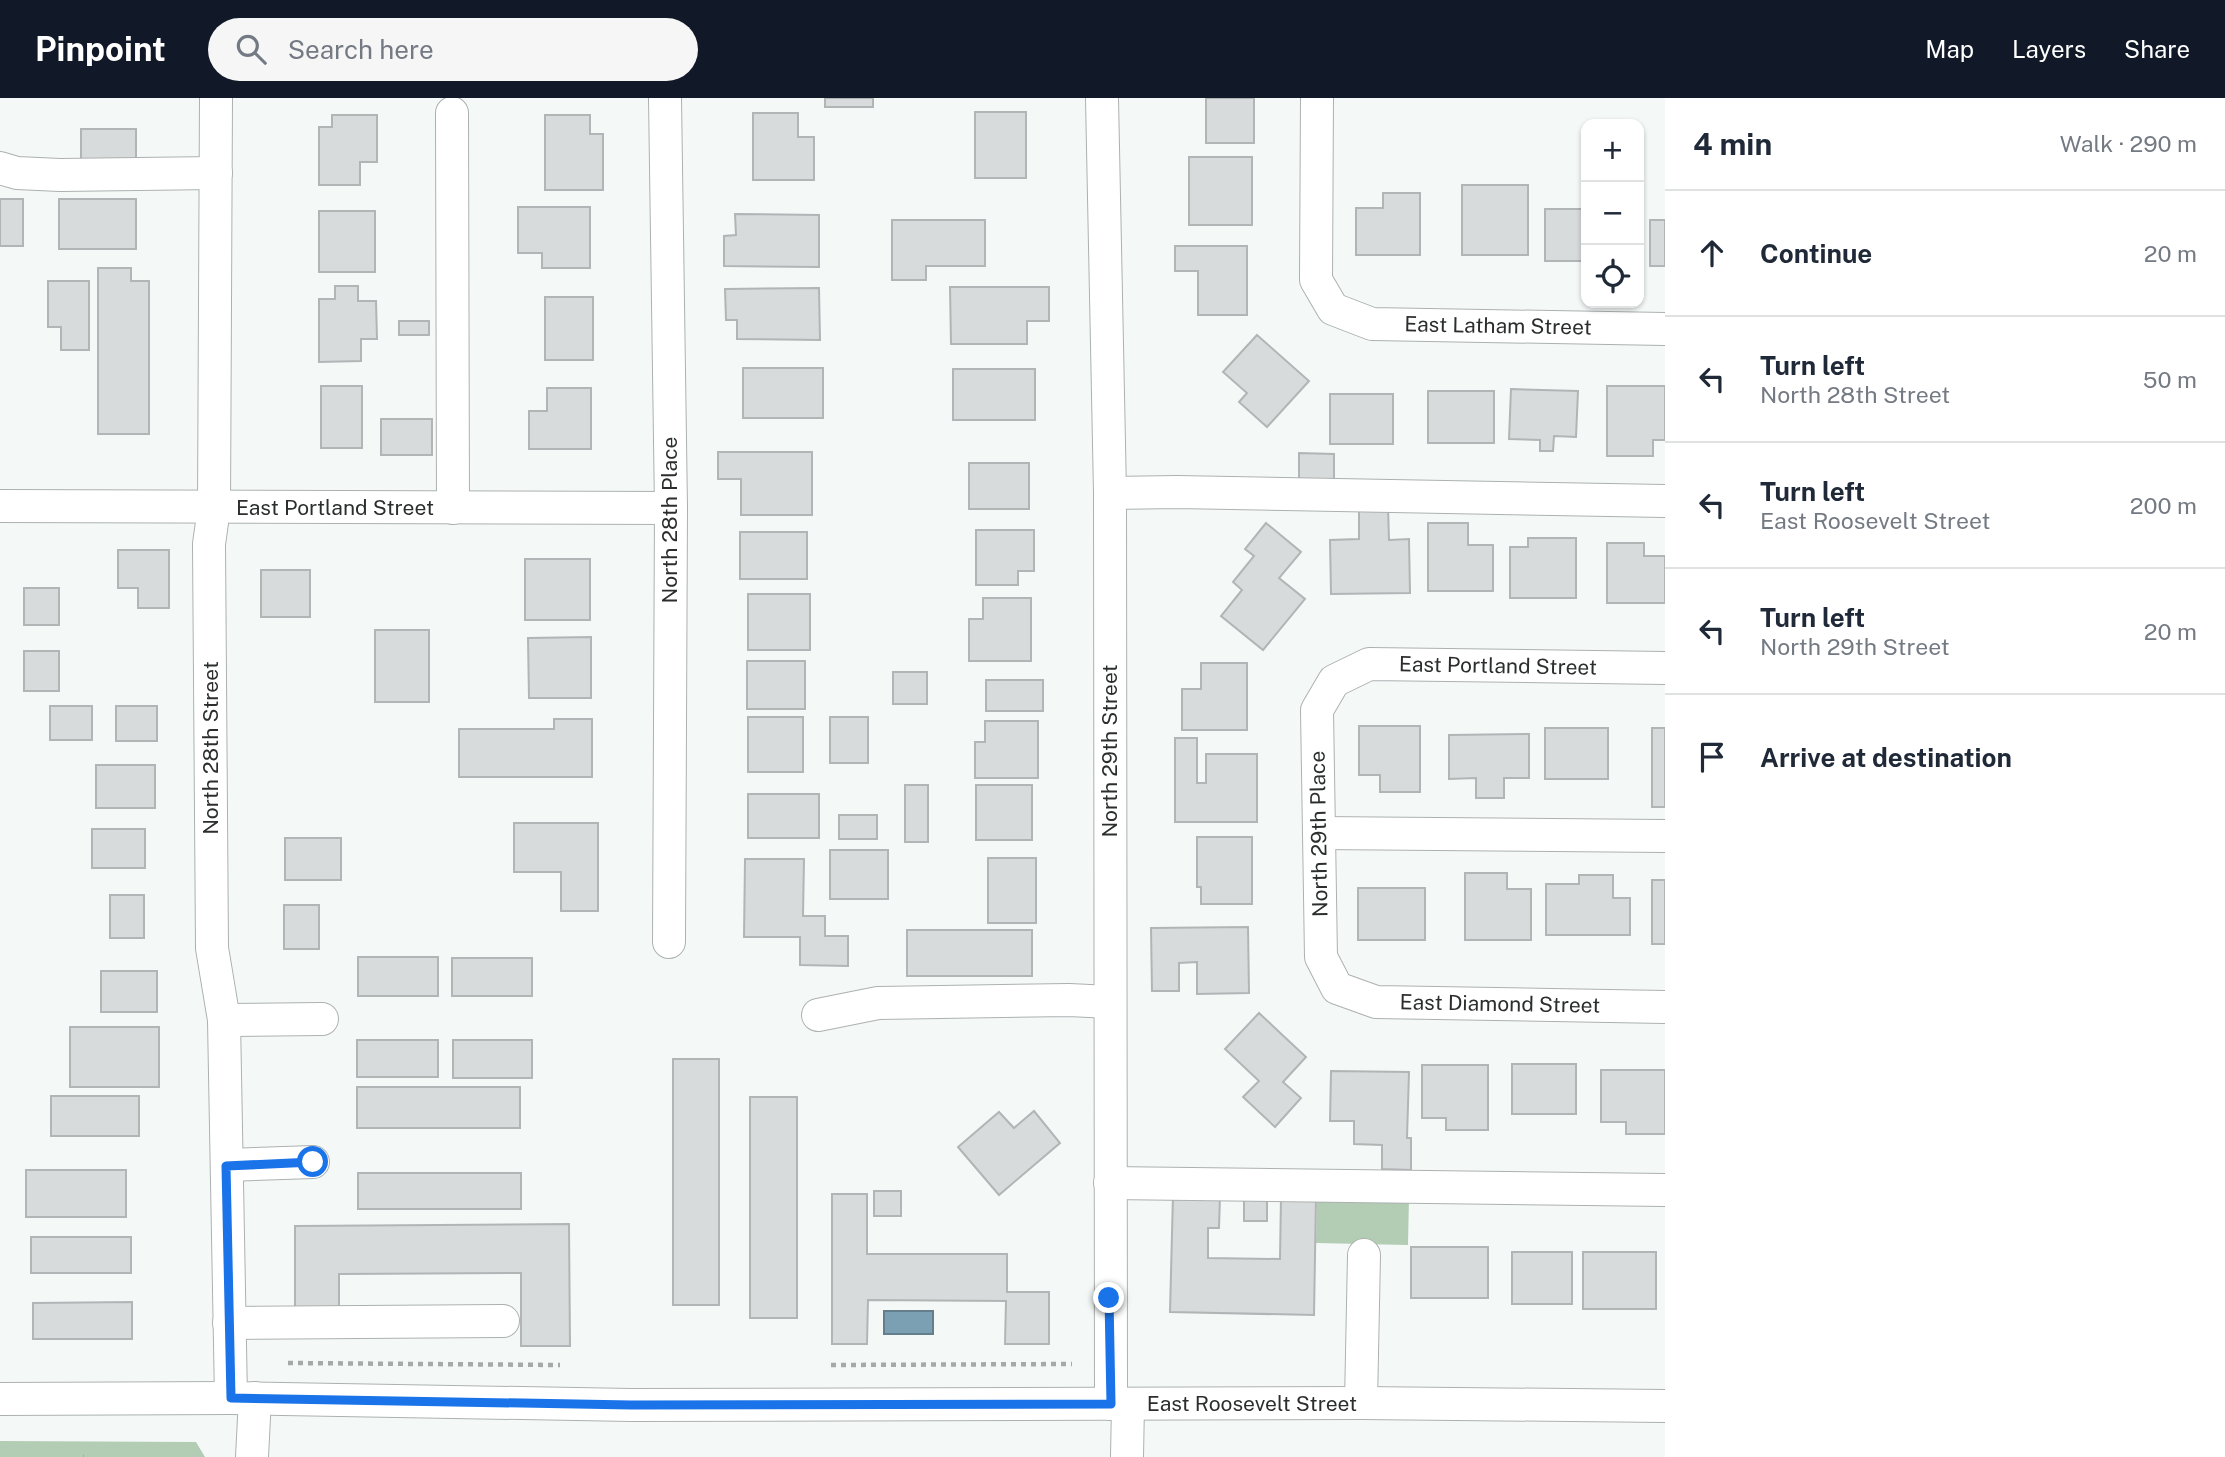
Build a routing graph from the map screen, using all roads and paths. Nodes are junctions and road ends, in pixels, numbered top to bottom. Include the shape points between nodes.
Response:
1 (216, 98) edge
2 (665, 98) edge
3 (1102, 98) edge
4 (1317, 98) edge
5 (452, 113) dead end
6 (0, 168) edge
7 (216, 173) junction
8 (1665, 330) edge
9 (1110, 493) junction
10 (1665, 501) edge
11 (0, 506) edge
12 (214, 508) junction
13 (453, 508) junction
14 (671, 508) junction
15 (1665, 668) edge
16 (1334, 681) joint
17 (1319, 833) junction
18 (1665, 836) edge
19 (669, 942) dead end
20 (1337, 988) joint
21 (1110, 1002) junction
22 (1665, 1007) edge
23 (818, 1015) dead end
24 (321, 1018) dead end
25 (224, 1020) junction
26 (313, 1162) dead end
27 (226, 1166) junction
28 (1110, 1184) junction
29 (1665, 1189) edge
30 (1364, 1255) dead end
31 (503, 1321) dead end
32 (229, 1323) junction
33 (288, 1363) dead end
34 (1072, 1364) dead end
35 (560, 1365) dead end
36 (831, 1365) dead end
37 (243, 1398) junction
38 (0, 1399) edge
39 (1361, 1403) junction
40 (1119, 1404) junction
41 (1665, 1406) edge
42 (252, 1457) edge
43 (1127, 1457) edge

1 - 7 street, North 28th Street
2 - 14 street, North 28th Place
3 - 9 street, North 29th Street
4 - 8 street, East Latham Street via 1317,280 1333,309 1371,324
5 - 13 street
6 - 7 street via 60,175
7 - 12 street, North 28th Street
9 - 10 street
9 - 21 street, North 29th Street
11 - 12 street, East Portland Street
12 - 13 street, East Portland Street
12 - 25 street, North 28th Street via 209,544 212,948
13 - 14 street, East Portland Street
14 - 19 street, North 28th Place
15 - 16 street, East Portland Street via 1369,664
16 - 17 street, North 29th Place via 1317,710
17 - 18 street
17 - 20 street, North 29th Place via 1321,957
20 - 22 street, East Diamond Street via 1376,1003
21 - 23 street via 878,1003
21 - 28 street, North 29th Street
24 - 25 street
25 - 27 street, North 28th Street
26 - 27 street
27 - 32 street, North 28th Street
28 - 29 street
28 - 40 street, North 29th Street
30 - 39 street
31 - 32 street
32 - 37 street, North 28th Street
33 - 35 path
34 - 36 path
37 - 38 street, East Roosevelt Street
37 - 40 street, East Roosevelt Street via 631,1405
37 - 42 street, North 28th Street
39 - 40 street, East Roosevelt Street
39 - 41 street, East Roosevelt Street
40 - 43 street, North 29th Street

